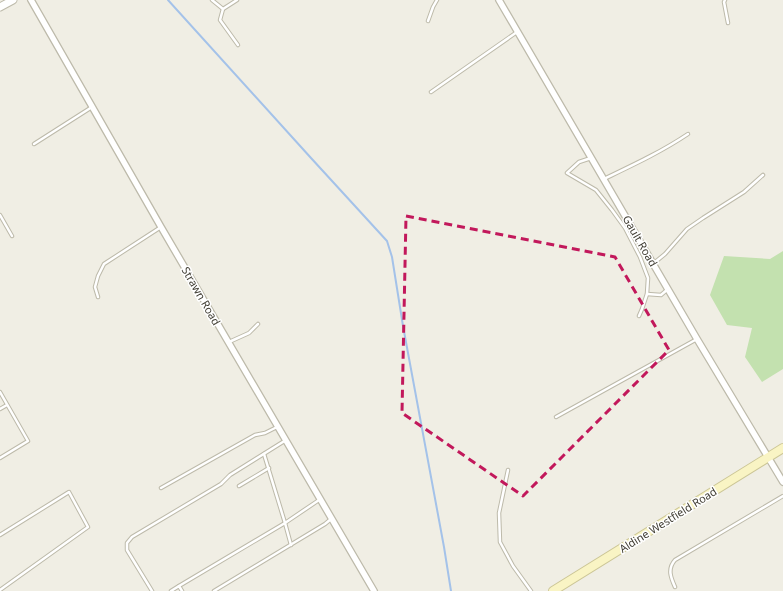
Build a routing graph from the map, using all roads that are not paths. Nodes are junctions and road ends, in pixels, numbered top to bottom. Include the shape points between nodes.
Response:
1 (13, 0) edge
2 (31, 0) edge
3 (212, 0) edge
4 (237, 0) edge
5 (437, 0) edge
6 (499, 0) edge
7 (725, 0) edge
8 (0, 7) edge
9 (223, 9) junction
10 (428, 20) dead end
11 (728, 23) dead end
12 (517, 32) junction
13 (238, 45) dead end
14 (431, 92) dead end
15 (92, 107) junction
16 (688, 134) dead end
17 (34, 144) dead end
18 (591, 158) junction
19 (763, 175) dead end
20 (604, 179) junction
21 (0, 215) edge
22 (161, 227) junction
23 (12, 236) dead end
24 (653, 264) junction
25 (668, 289) junction
26 (647, 294) junction
27 (98, 296) dead end
28 (639, 316) dead end
29 (258, 324) dead end
30 (697, 339) junction
31 (229, 342) junction
32 (0, 392) edge
33 (7, 405) junction
34 (0, 409) edge
35 (556, 417) dead end
36 (278, 426) junction
37 (286, 440) junction
38 (783, 448) edge
39 (264, 454) junction
40 (768, 457) junction
41 (0, 458) edge
42 (269, 468) junction
43 (508, 470) dead end
44 (783, 482) edge
45 (239, 486) dead end
46 (161, 488) dead end
47 (783, 496) edge
48 (321, 499) junction
49 (332, 519) junction
50 (285, 523) junction
51 (0, 535) edge
52 (290, 545) junction
53 (179, 586) junction
54 (675, 587) dead end
55 (0, 590) edge
56 (152, 591) edge
57 (171, 591) edge
58 (182, 591) edge
59 (214, 591) edge
60 (374, 591) edge
61 (530, 591) edge
62 (553, 591) edge

1 - 8 street
2 - 15 street, Strawn Road
3 - 9 lane
4 - 9 lane
5 - 10 lane
6 - 12 street, Gault Road
7 - 11 lane
9 - 13 lane via 220,20
12 - 14 lane
12 - 18 street, Gault Road
15 - 17 lane
15 - 22 street, Strawn Road
16 - 20 lane via 648,158
18 - 20 street, Gault Road
18 - 26 lane via 579,162 567,173 596,190 625,228 648,278
19 - 24 lane via 744,192 687,230
20 - 24 street, Gault Road
21 - 23 lane
22 - 27 lane via 104,264 95,287
22 - 31 street, Strawn Road
24 - 25 street, Gault Road
25 - 26 lane via 661,295
25 - 30 street, Gault Road
26 - 28 lane
29 - 31 lane via 249,333
30 - 35 lane
30 - 40 street, Gault Road
31 - 36 street, Strawn Road
32 - 33 lane
33 - 34 lane
33 - 41 lane via 28,441
36 - 37 street, Strawn Road
36 - 46 lane via 265,434 255,435
37 - 39 lane
37 - 48 street, Strawn Road
38 - 40 main road, Aldine Westfield Road
39 - 42 lane
39 - 56 lane via 230,475 221,484 132,537 127,543 127,550
40 - 44 street, Gault Road
40 - 62 main road, Aldine Westfield Road
42 - 45 lane
42 - 50 lane
43 - 61 lane via 498,513 500,542
47 - 54 lane via 675,560 670,570
48 - 49 street, Strawn Road
48 - 50 lane
49 - 52 lane
49 - 60 street, Strawn Road
50 - 52 lane
50 - 53 lane
51 - 55 lane via 70,492 88,527
52 - 59 lane
53 - 57 lane
53 - 58 lane

